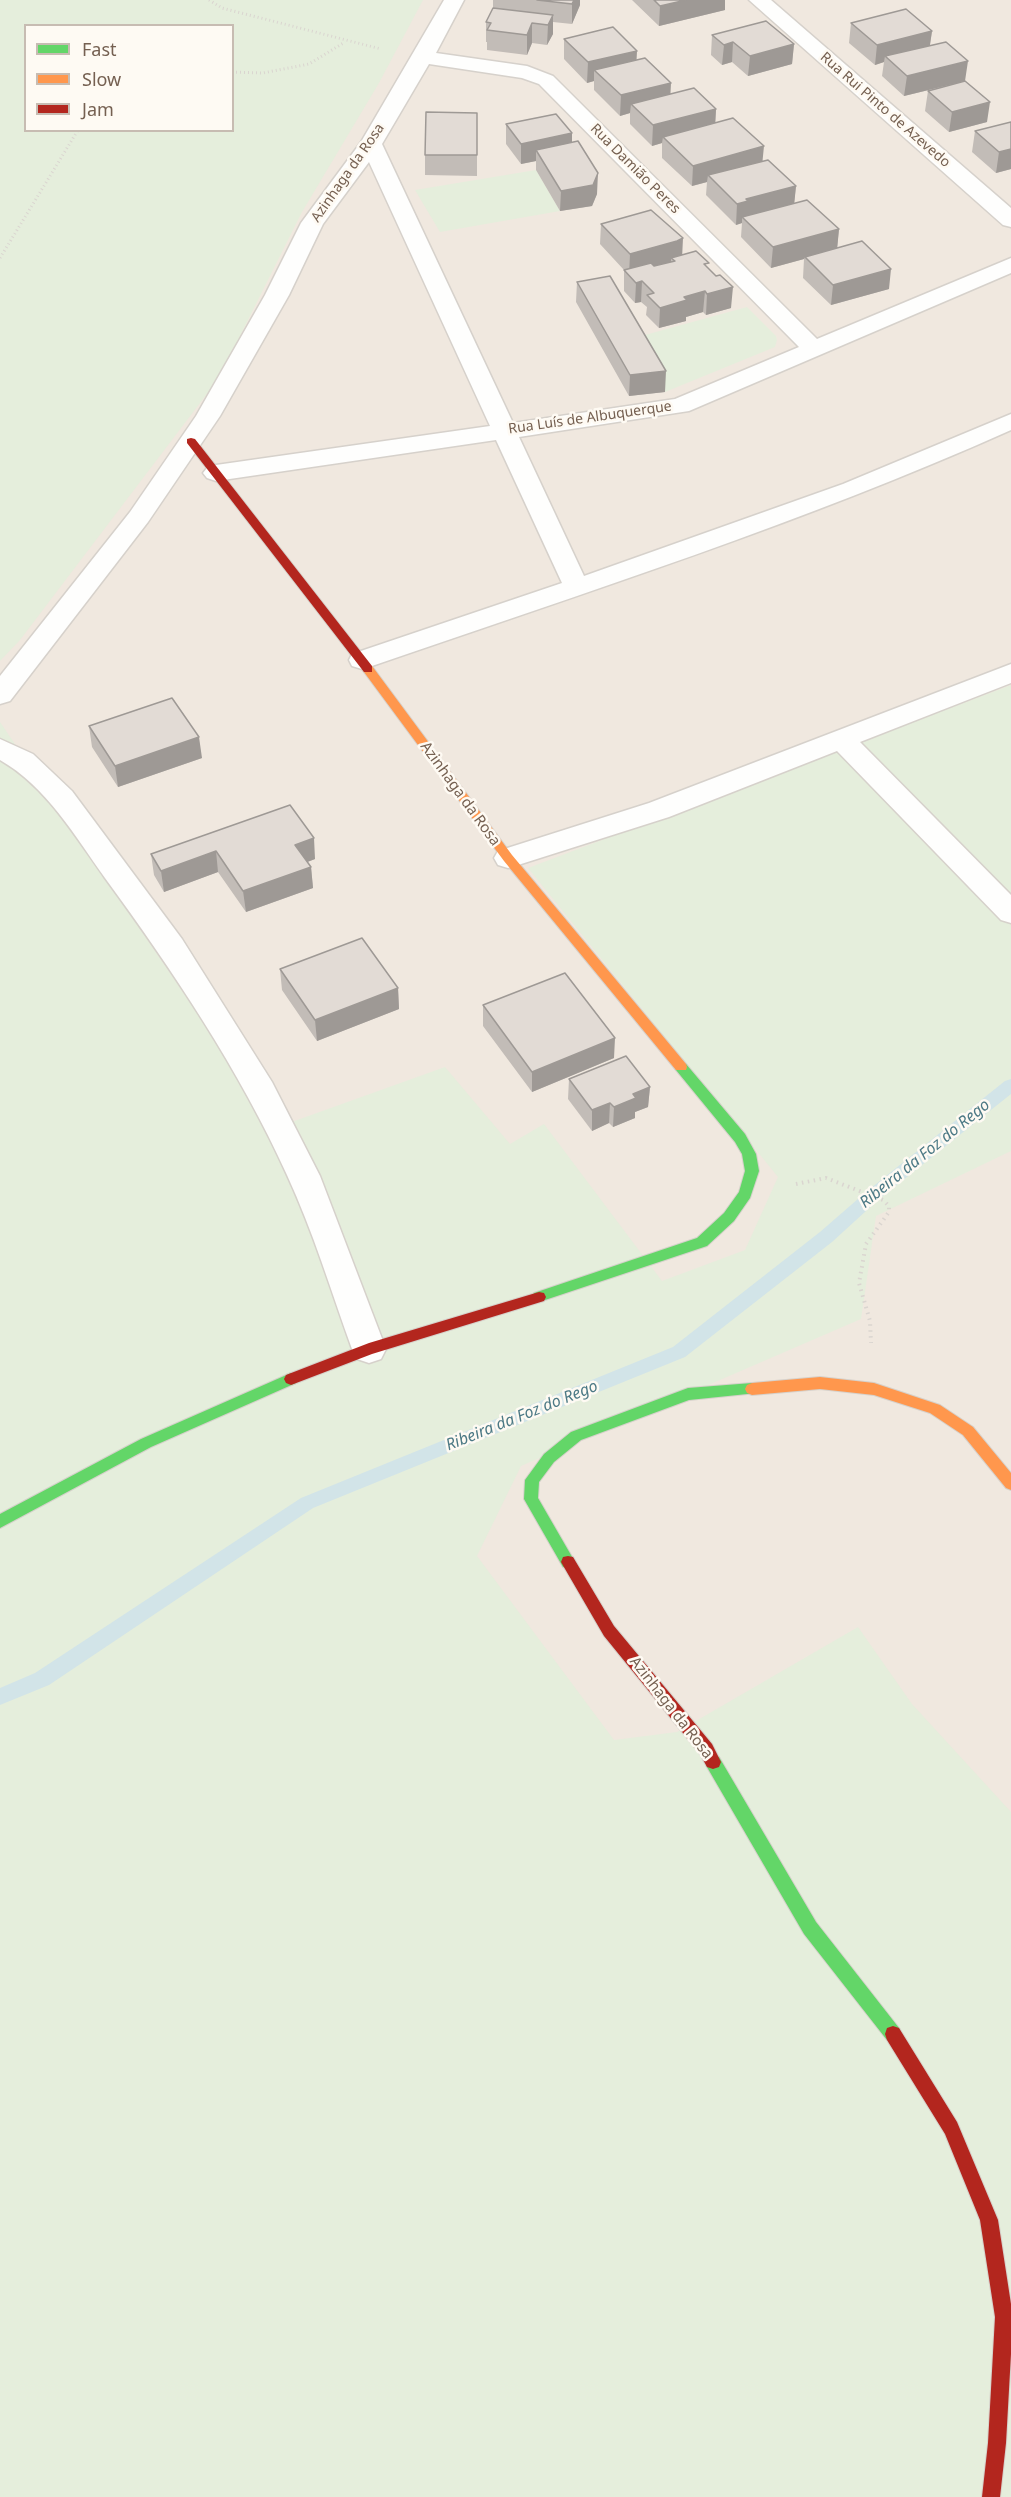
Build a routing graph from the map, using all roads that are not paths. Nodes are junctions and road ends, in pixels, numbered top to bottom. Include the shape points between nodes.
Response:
1 (454, 0) edge
2 (759, 0) edge
3 (423, 57) junction
4 (371, 144) junction
5 (1011, 220) edge
6 (1011, 265) edge
7 (813, 348) junction
8 (1011, 421) edge
9 (506, 430) junction
10 (191, 441) junction
11 (216, 473) junction
12 (576, 586) junction
13 (362, 660) junction
14 (1011, 673) edge
15 (0, 695) edge
16 (841, 739) junction
17 (0, 748) edge
18 (508, 858) junction
19 (1011, 913) edge
20 (369, 1349) junction
21 (1011, 1484) edge
22 (0, 1522) edge
23 (992, 2497) edge

1 - 3 street, Azinhaga da Rosa
2 - 5 street, Rua Rui Pinto de Azevedo
3 - 4 street, Azinhaga da Rosa
3 - 7 street, Rua Damião Peres via 527,72 546,80
4 - 9 street
4 - 10 street, Azinhaga da Rosa via 312,222 277,295
6 - 7 street, Rua Luís de Albuquerque
7 - 9 street, Rua Luís de Albuquerque via 680,406
8 - 12 street via 775,519
9 - 11 street, Rua Luís de Albuquerque
9 - 12 street
10 - 11 street, Azinhaga da Rosa
10 - 15 street, Azinhaga da Rosa via 139,517
11 - 13 street, Azinhaga da Rosa
12 - 13 street
13 - 18 street, Azinhaga da Rosa
14 - 16 street
16 - 18 street via 659,810
16 - 19 street
17 - 20 street via 23,760 62,798 171,947 261,1090 304,1176
18 - 20 street, Azinhaga da Rosa via 740,1138 751,1159 751,1179 724,1224 702,1242
20 - 22 street via 282,1382 146,1443
21 - 23 street, Azinhaga da Rosa via 968,1431 935,1409 874,1389 820,1383 688,1394 576,1436 549,1458 532,1480 531,1499 609,1631 706,1749 810,1928 893,2034 951,2127 989,2220 1004,2317

